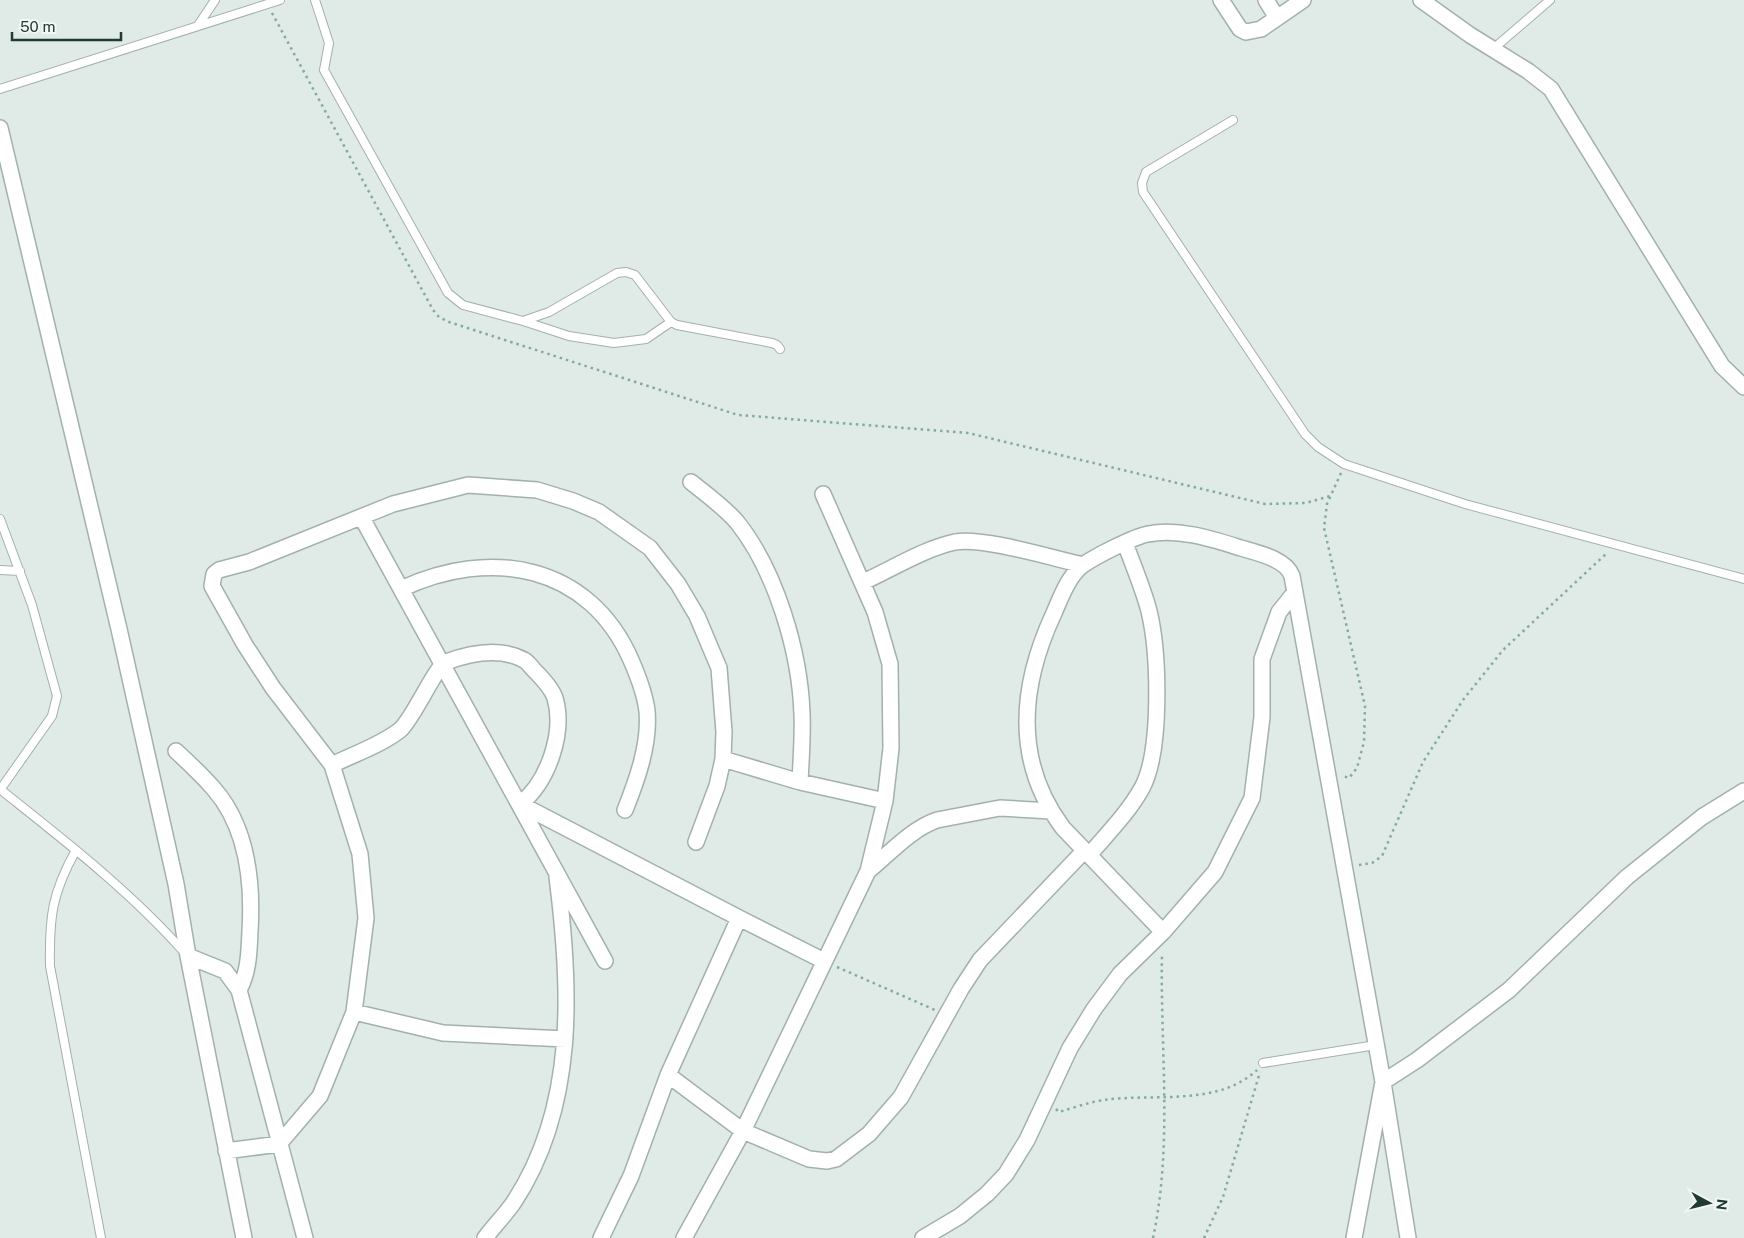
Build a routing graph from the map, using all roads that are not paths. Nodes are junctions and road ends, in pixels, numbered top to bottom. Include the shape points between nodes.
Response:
1 (215, 0) edge
2 (280, 0) edge
3 (315, 0) edge
4 (1221, 0) edge
5 (1266, 0) edge
6 (1303, 0) edge
7 (1421, 0) edge
8 (1550, 0) edge
9 (1278, 18) junction
10 (200, 24) junction
11 (1493, 49) junction
12 (0, 89) edge
13 (1233, 120) dead end
14 (0, 128) edge
15 (523, 321) junction
16 (671, 322) junction
17 (780, 349) dead end
18 (1744, 387) edge
19 (691, 482) dead end
20 (823, 494) dead end
21 (362, 518) junction
22 (0, 519) edge
23 (1125, 543) junction
24 (1083, 565) junction
25 (0, 570) edge
26 (20, 571) junction
27 (1744, 579) edge
28 (863, 582) junction
29 (401, 588) junction
30 (1295, 592) junction
31 (443, 663) junction
32 (176, 751) dead end
33 (723, 759) junction
34 (332, 765) junction
35 (800, 782) junction
36 (0, 790) edge
37 (1744, 791) edge
38 (885, 801) junction
39 (520, 804) junction
40 (625, 810) dead end
41 (1051, 811) junction
42 (696, 842) dead end
43 (76, 850) junction
44 (1088, 852) junction
45 (556, 868) junction
46 (868, 871) junction
47 (739, 918) junction
48 (1163, 932) junction
49 (188, 956) junction
50 (824, 961) junction
51 (605, 962) dead end
52 (239, 990) junction
53 (354, 1012) junction
54 (565, 1039) junction
55 (1376, 1045) junction
56 (1263, 1063) road end
57 (668, 1075) junction
58 (1383, 1082) junction
59 (743, 1131) junction
60 (279, 1144) junction
61 (226, 1151) junction
62 (101, 1238) edge
63 (244, 1238) edge
64 (305, 1238) edge
65 (485, 1238) edge
66 (601, 1238) edge
67 (684, 1238) edge
68 (923, 1238) edge
69 (1354, 1238) edge
70 (1408, 1238) edge

1 - 10 lane
2 - 10 lane
3 - 15 lane via 329,44 324,70 448,293 463,305
4 - 9 street via 1240,29 1246,32 1261,29
5 - 9 street
6 - 9 street
7 - 11 street
8 - 11 lane
10 - 12 lane
11 - 18 street via 1551,89 1722,366
13 - 27 lane via 1146,172 1143,192 1305,434 1318,447 1344,464 1464,504
14 - 49 street via 119,629 176,884
15 - 16 lane via 569,336 614,343 646,339
15 - 16 lane via 549,312 621,272 635,276
16 - 17 lane via 690,329 772,343
19 - 35 street via 737,522 757,552 790,634 798,669 802,714
20 - 28 street
21 - 29 street
21 - 33 street via 393,504 468,484 537,490 600,512 650,548 678,584 697,616 719,668
21 - 34 street via 249,562 219,570 212,580 212,586 245,645 273,688
22 - 26 lane
23 - 24 street
23 - 30 street via 1147,534 1169,532 1220,542 1284,565 1291,572
23 - 44 street via 1149,612 1155,661 1156,702 1151,761 1142,787 1127,812
24 - 28 street via 961,542 936,548
24 - 41 street via 1067,585 1042,638 1028,693 1030,757 1041,793
25 - 26 lane
26 - 36 lane via 57,696 56,706 44,728
28 - 38 street via 890,664 891,748
29 - 31 street
29 - 40 street via 425,578 460,570 495,568 528,571 580,593 604,615 624,643 647,711 645,744
30 - 48 street via 1279,612 1262,659 1262,717 1252,798 1215,872
30 - 55 street
31 - 34 street via 400,730
31 - 39 street
31 - 39 street via 466,655 504,654 524,660 555,696 557,716 551,757 541,782
32 - 52 street via 215,789 242,842 251,886 251,909 248,966
33 - 35 street
33 - 42 street via 717,786
34 - 53 street via 360,854 366,918
35 - 38 street
36 - 43 lane
37 - 58 street via 1702,817 1627,877 1509,990
38 - 46 street
39 - 45 street
39 - 47 street
41 - 44 street
41 - 46 street via 1000,808 930,822
43 - 49 lane via 131,897
43 - 62 lane via 60,879 53,904 50,966
44 - 48 street
44 - 59 street via 990,948 961,989 901,1097 868,1134 836,1159 827,1161 809,1159
45 - 51 street
45 - 54 street via 565,948
46 - 50 street
47 - 50 street
47 - 57 street
48 - 68 street via 1120,974 1094,1009 1070,1048 1017,1158 996,1186 960,1216
49 - 52 street via 224,971
49 - 61 street
50 - 59 street
52 - 60 street
53 - 54 street via 443,1033
53 - 60 street via 320,1096
54 - 65 street via 552,1121 514,1202
55 - 56 lane
55 - 58 street
57 - 59 street
57 - 66 street via 631,1176
58 - 69 street
58 - 70 street
59 - 67 street
60 - 61 street
60 - 64 street
61 - 63 street

